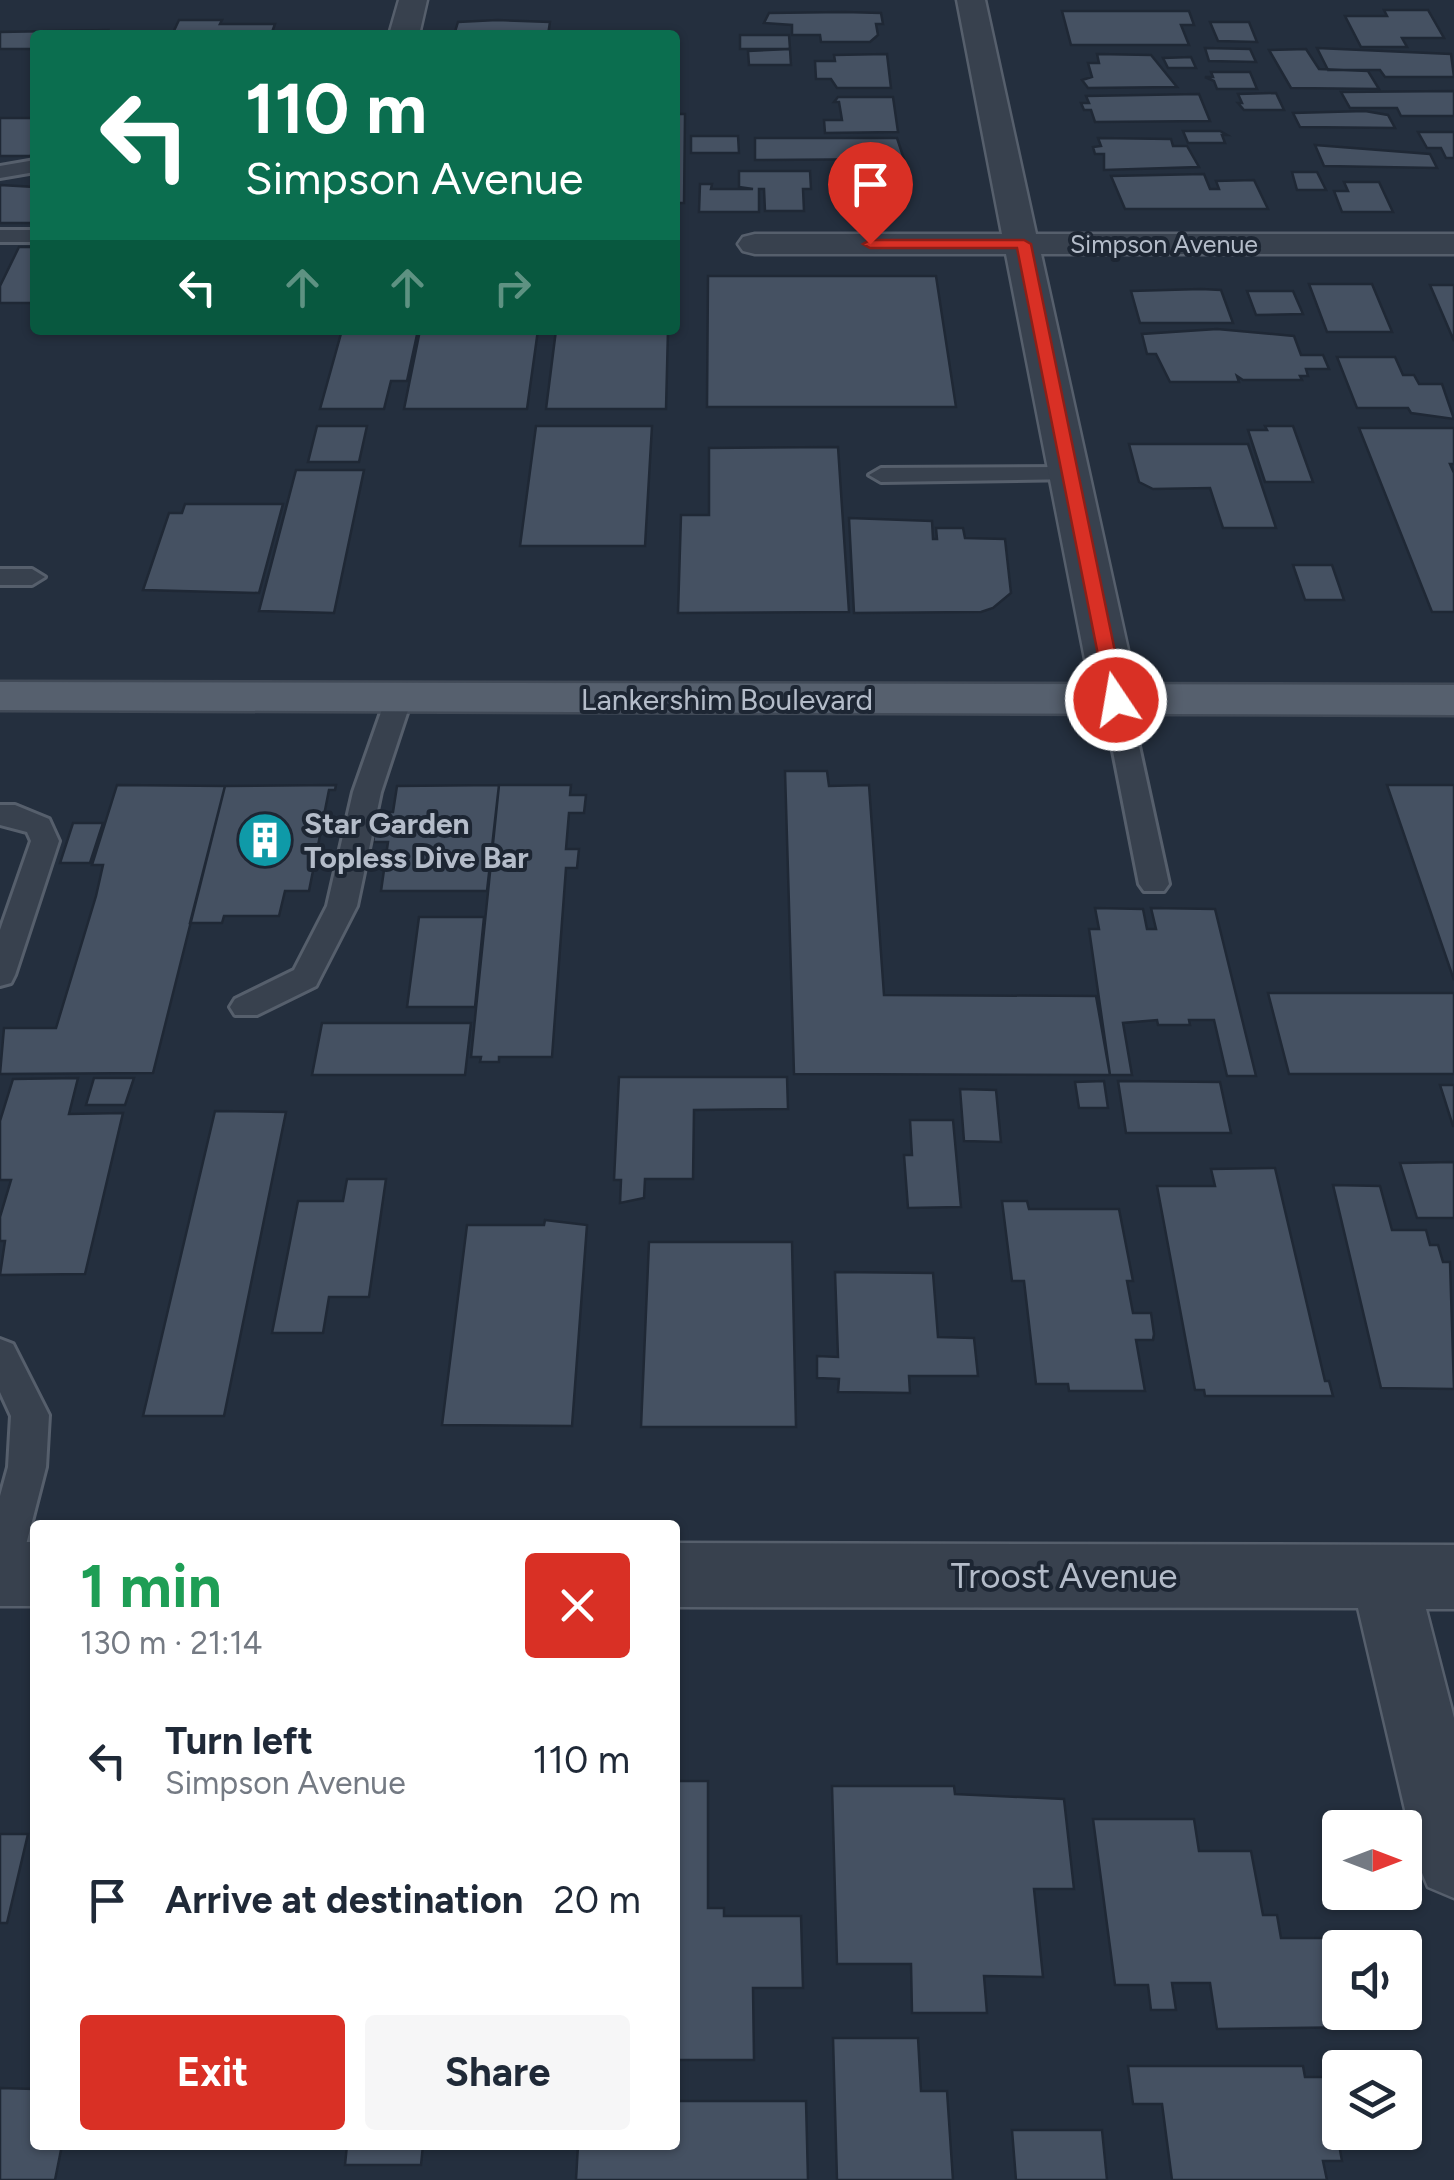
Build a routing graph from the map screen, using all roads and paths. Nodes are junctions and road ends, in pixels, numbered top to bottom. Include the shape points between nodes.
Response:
1 (413, 0) edge
2 (972, 0) edge
3 (405, 30) edge
4 (30, 167) edge
5 (0, 172) edge
6 (0, 236) edge
7 (30, 236) edge
8 (755, 244) dead end
9 (1024, 244) junction
10 (1454, 244) edge
11 (1068, 474) junction
12 (881, 475) dead end
13 (0, 577) edge
14 (32, 577) dead end
15 (0, 696) edge
16 (399, 698) junction
17 (1116, 700) junction
18 (1454, 700) edge
19 (0, 815) edge
20 (1154, 884) dead end
21 (10, 916) edge
22 (0, 976) edge
23 (246, 1007) dead end
24 (0, 1355) edge
25 (0, 1571) edge
26 (30, 1574) edge
27 (680, 1576) edge
28 (1384, 1577) junction
29 (1454, 1577) edge
30 (1454, 1861) edge

1 - 3 street
2 - 9 street
4 - 5 lane
6 - 7 lane
8 - 9 street, Simpson Avenue
9 - 10 street, Simpson Avenue
9 - 11 street
11 - 12 lane
11 - 17 street
13 - 14 lane
15 - 16 main road, Lankershim Boulevard
16 - 17 main road, Lankershim Boulevard
16 - 23 lane via 367,792 342,906 305,978
17 - 18 main road, Lankershim Boulevard
17 - 20 lane
19 - 21 lane via 39,826 45,841
21 - 22 lane
24 - 25 lane via 30,1415 27,1466
25 - 26 street
27 - 28 street, Troost Avenue
28 - 29 street, Troost Avenue
28 - 30 street

